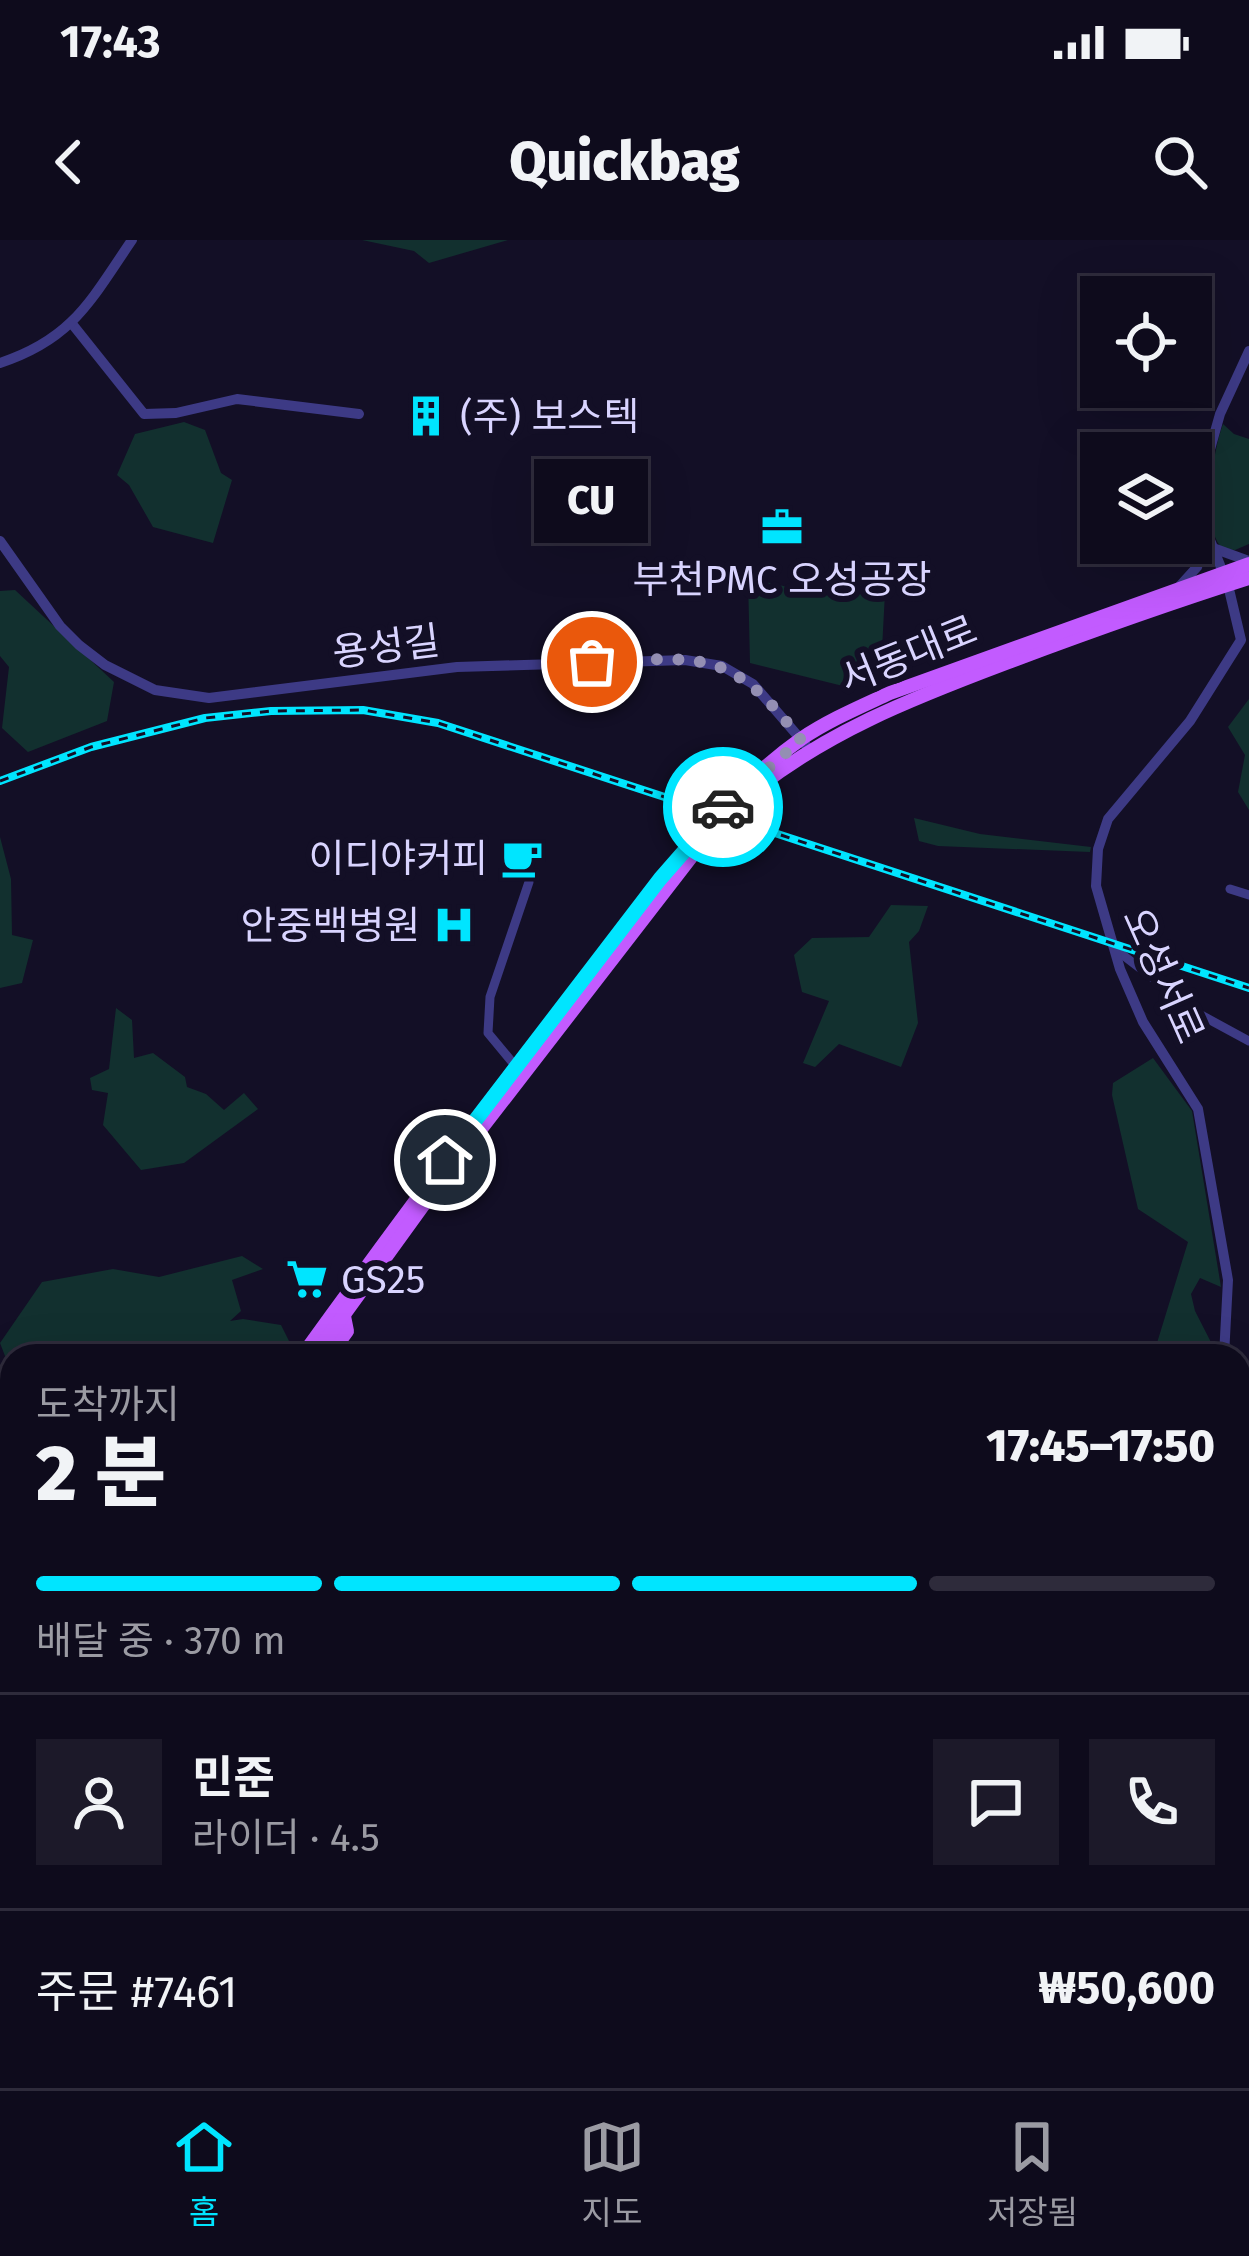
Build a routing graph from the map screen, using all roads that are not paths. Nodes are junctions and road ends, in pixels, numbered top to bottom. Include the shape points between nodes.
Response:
1 (132, 240) edge
2 (73, 325) junction
3 (1249, 351) edge
4 (0, 363) edge
5 (359, 414) dead end
6 (1212, 439) edge
7 (1212, 539) edge
8 (0, 541) edge
9 (1212, 546) edge
10 (1249, 562) edge
11 (1198, 564) edge
12 (1226, 578) junction
13 (1249, 578) edge
14 (1176, 590) junction
15 (1200, 595) junction
16 (1236, 610) junction
17 (1244, 646) edge
18 (805, 745) junction
19 (529, 882) dead end
20 (1230, 889) dead end
21 (1249, 895) edge
22 (1114, 948) junction
23 (1249, 1041) edge
24 (521, 1070) junction
25 (456, 1193) dead end
26 (426, 1202) junction
27 (319, 1344) edge
28 (320, 1344) edge
29 (1225, 1344) edge

1 - 2 street
2 - 4 street
2 - 5 street via 144,414 237,399
3 - 6 street
7 - 10 street
8 - 18 street, 용성길 via 79,645 131,680 181,696 230,697 457,667 685,659 722,666 753,684
9 - 12 street, 오성서로
10 - 12 main road, 서동대로
11 - 14 street
12 - 13 main road, 서동대로
12 - 14 main road, 서동대로
12 - 15 main road, 서동대로
12 - 16 street, 오성서로
14 - 18 main road, 서동대로 via 890,693 832,719
15 - 16 street
15 - 18 main road, 서동대로
16 - 17 street, 오성서로
17 - 22 street, 오성서로 via 1108,819 1096,886
18 - 24 main road, 서동대로 via 708,821
19 - 24 street via 490,997 488,1034
20 - 21 street
22 - 23 street via 1201,1016
22 - 29 street, 오성서로 via 1143,1022 1198,1109 1228,1280
24 - 26 main road, 서동대로
24 - 27 main road, 서동대로
25 - 26 main road
26 - 28 main road, 서동대로

